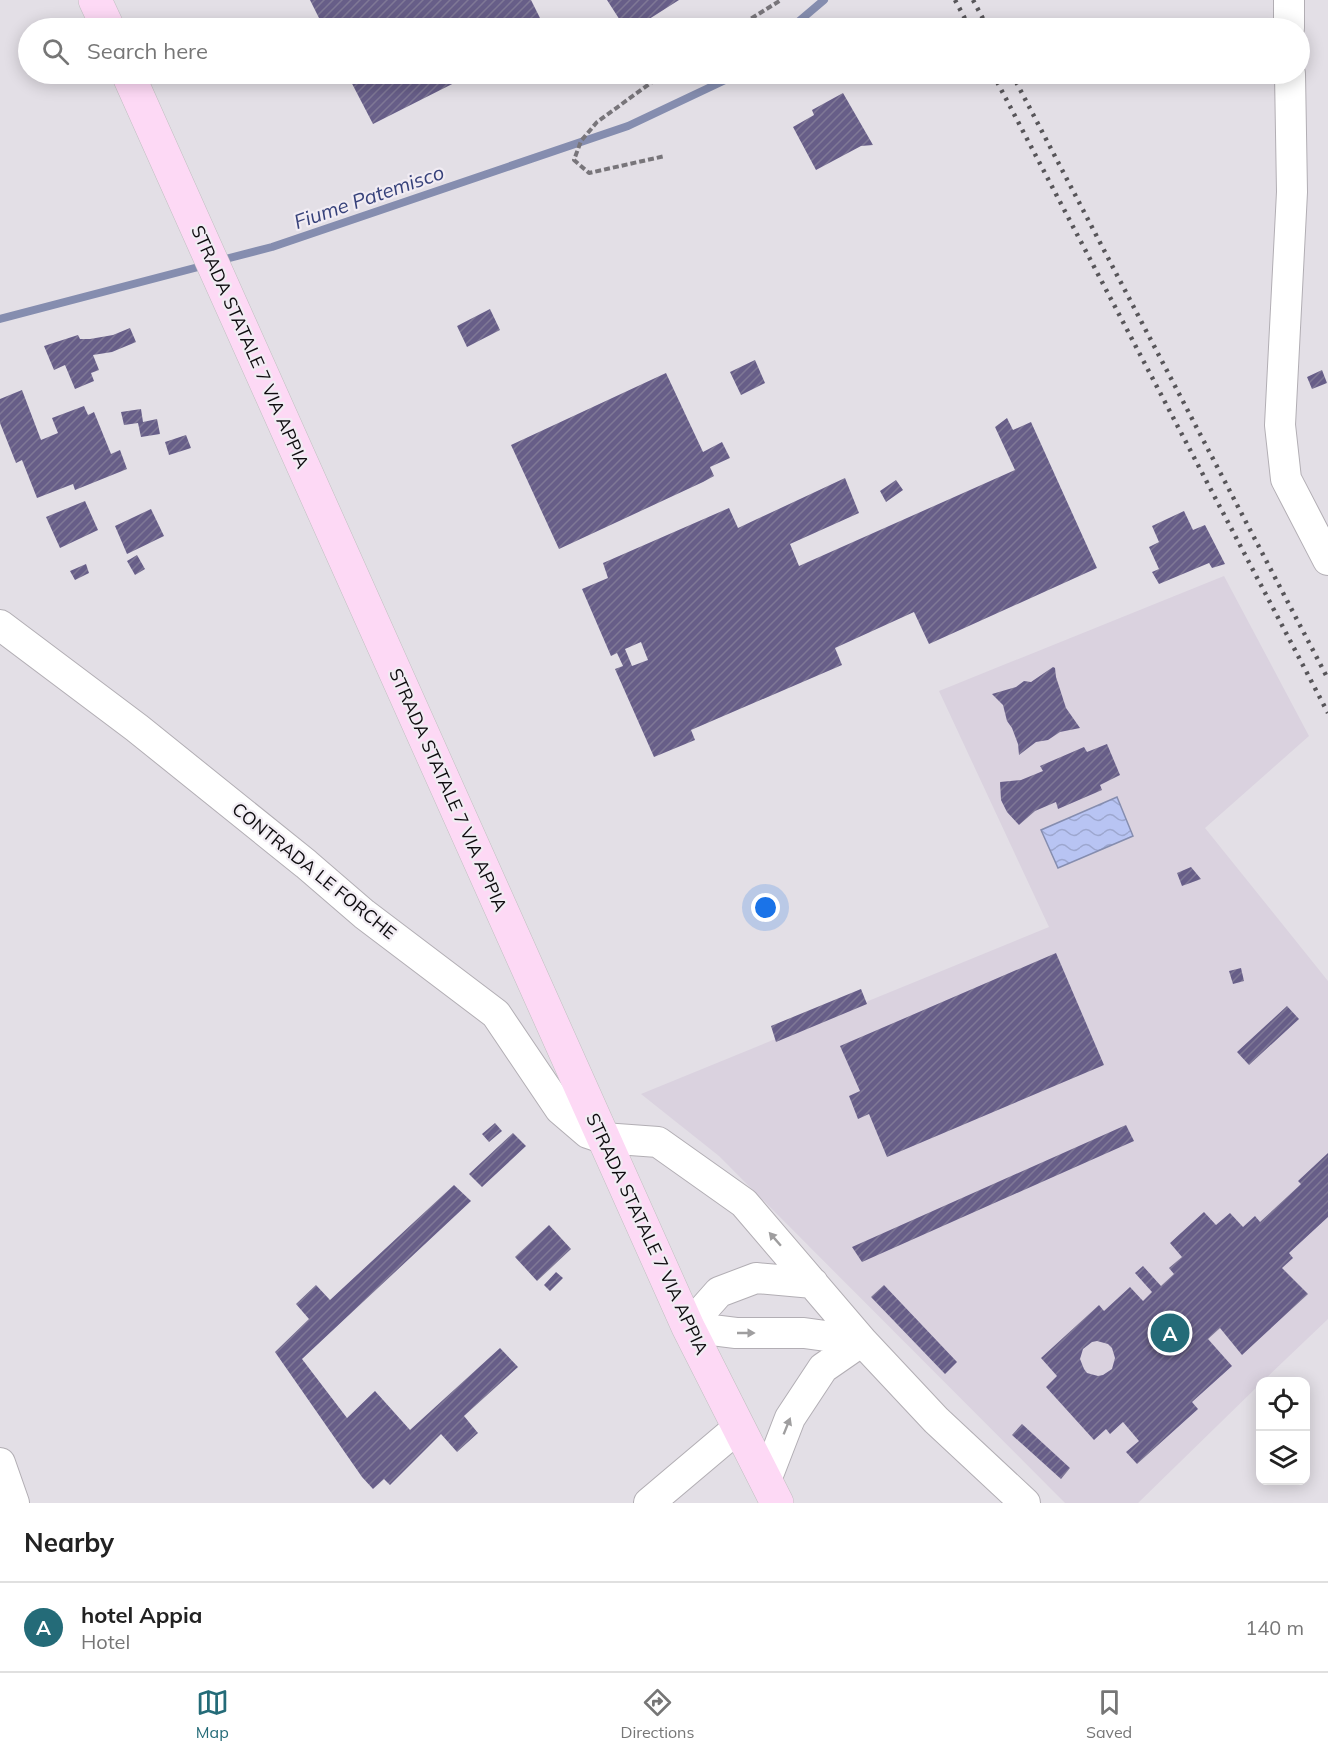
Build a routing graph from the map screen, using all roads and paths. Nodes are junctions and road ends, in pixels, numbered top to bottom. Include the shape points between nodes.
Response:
1 (95, 0) edge
2 (781, 0) edge
3 (1289, 0) edge
4 (103, 18) edge
5 (752, 18) edge
6 (1289, 18) edge
7 (132, 84) edge
8 (649, 84) edge
9 (1290, 84) edge
10 (665, 156) dead end
11 (1328, 560) edge
12 (0, 625) edge
13 (603, 1138) junction
14 (813, 1283) junction
15 (688, 1327) junction
16 (862, 1341) junction
17 (739, 1427) junction
18 (0, 1463) edge
19 (772, 1492) edge
20 (14, 1503) edge
21 (649, 1503) edge
22 (1024, 1503) edge

1 - 4 main road
2 - 5 path
3 - 6 street
7 - 13 main road, STRADA STATALE 7 VIA APPIA
8 - 10 path via 597,122 581,141 574,160 589,173
9 - 11 street via 1292,192 1280,425 1286,479
12 - 13 street, CONTRADA LE FORCHE via 137,728 364,914 496,1014 560,1109 588,1133
14 -> 13 street via 744,1203 658,1142
13 - 15 main road, STRADA STATALE 7 VIA APPIA
14 - 15 street via 756,1278 718,1292
14 - 16 street
15 -> 16 street via 736,1333 804,1333
15 - 17 main road, STRADA STATALE 7 VIA APPIA
19 -> 16 street via 790,1418 823,1368
16 - 22 street via 936,1420
17 - 19 main road, STRADA STATALE 7 VIA APPIA
17 - 21 street
18 - 20 street

